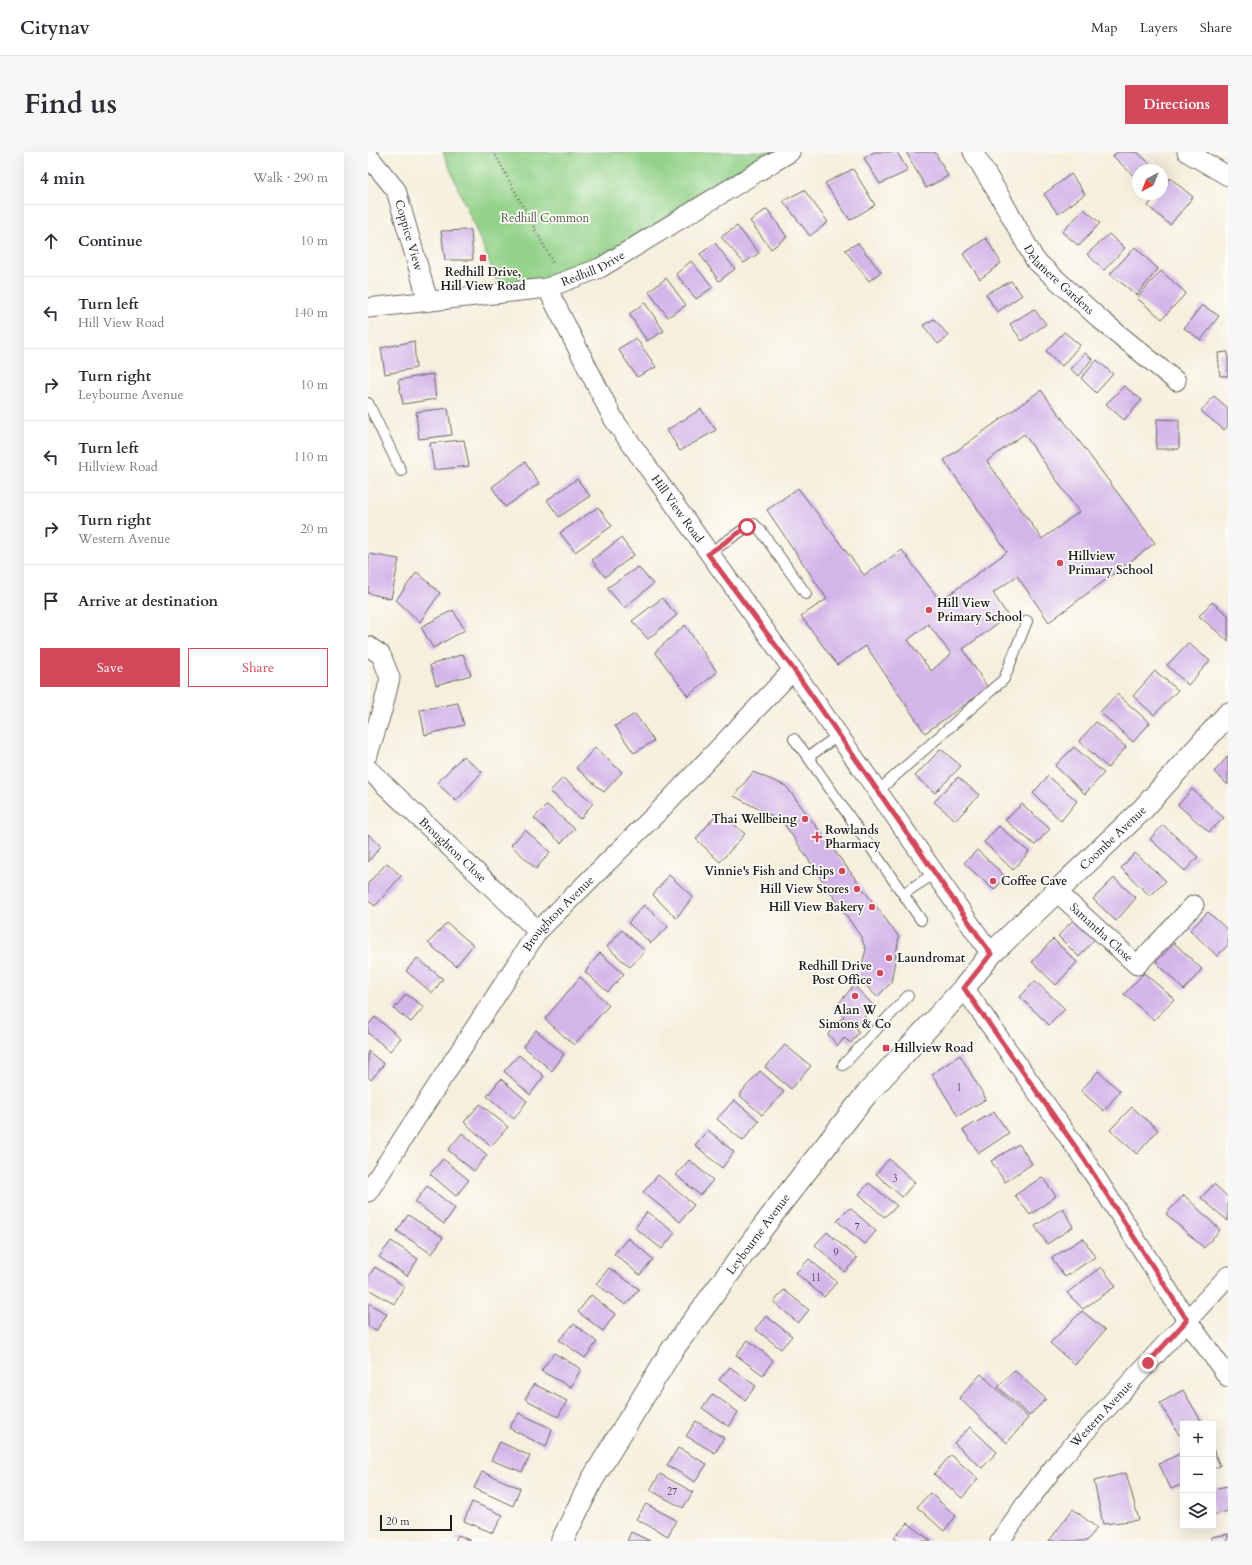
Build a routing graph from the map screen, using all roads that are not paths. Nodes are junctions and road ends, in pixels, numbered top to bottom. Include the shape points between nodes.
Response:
1 (790, 152) edge
2 (973, 152) edge
3 (1187, 152) edge
4 (368, 156) edge
5 (1228, 176) edge
6 (547, 288) junction
7 (428, 300) junction
8 (368, 308) edge
9 (1176, 381) dead end
10 (368, 404) edge
11 (401, 471) dead end
12 (708, 554) junction
13 (806, 594) dead end
14 (1027, 621) dead end
15 (368, 646) edge
16 (794, 670) junction
17 (1228, 714) edge
18 (839, 735) junction
19 (794, 739) dead end
20 (368, 754) edge
21 (808, 757) junction
22 (368, 769) edge
23 (878, 791) junction
24 (935, 873) junction
25 (1057, 892) junction
26 (903, 894) junction
27 (1194, 905) dead end
28 (921, 920) dead end
29 (538, 931) junction
30 (991, 954) junction
31 (964, 988) junction
32 (908, 996) dead end
33 (843, 1065) dead end
34 (368, 1192) edge
35 (1228, 1276) edge
36 (1187, 1320) junction
37 (1228, 1377) edge
38 (562, 1541) edge
39 (1000, 1541) edge

1 - 6 street, Redhill Drive via 600,268
2 - 9 street, Delamere Gardens via 1035,260 1101,320
3 - 5 street
4 - 7 street, Coppice View via 396,190
6 - 7 street, Redhill Drive
6 - 12 street, Hill View Road via 614,420
7 - 8 street, Redhill Drive
10 - 11 lane
12 - 13 lane via 754,524 762,531
12 - 16 street, Hill View Road
14 - 23 lane via 1004,679
15 - 20 street via 381,656 390,678
16 - 18 street, Hill View Road
16 - 29 street, Broughton Avenue via 662,808
17 - 25 street, Coombe Avenue via 1142,810
18 - 21 lane
18 - 23 street, Hill View Road
19 - 21 lane
21 - 26 lane
22 - 29 street, Broughton Close
23 - 24 street, Hill View Road
24 - 26 lane
24 - 30 street, Hill View Road
25 - 27 street, Samantha Close via 1137,965
25 - 30 street, Coombe Avenue
26 - 28 lane
29 - 34 street, Broughton Avenue
30 - 31 street, Leybourne Avenue
31 - 36 street via 1084,1159
31 - 38 street, Leybourne Avenue via 865,1096 672,1350 592,1480
32 - 33 lane
35 - 36 street, Western Avenue
36 - 37 street
36 - 39 street, Western Avenue via 1061,1458

